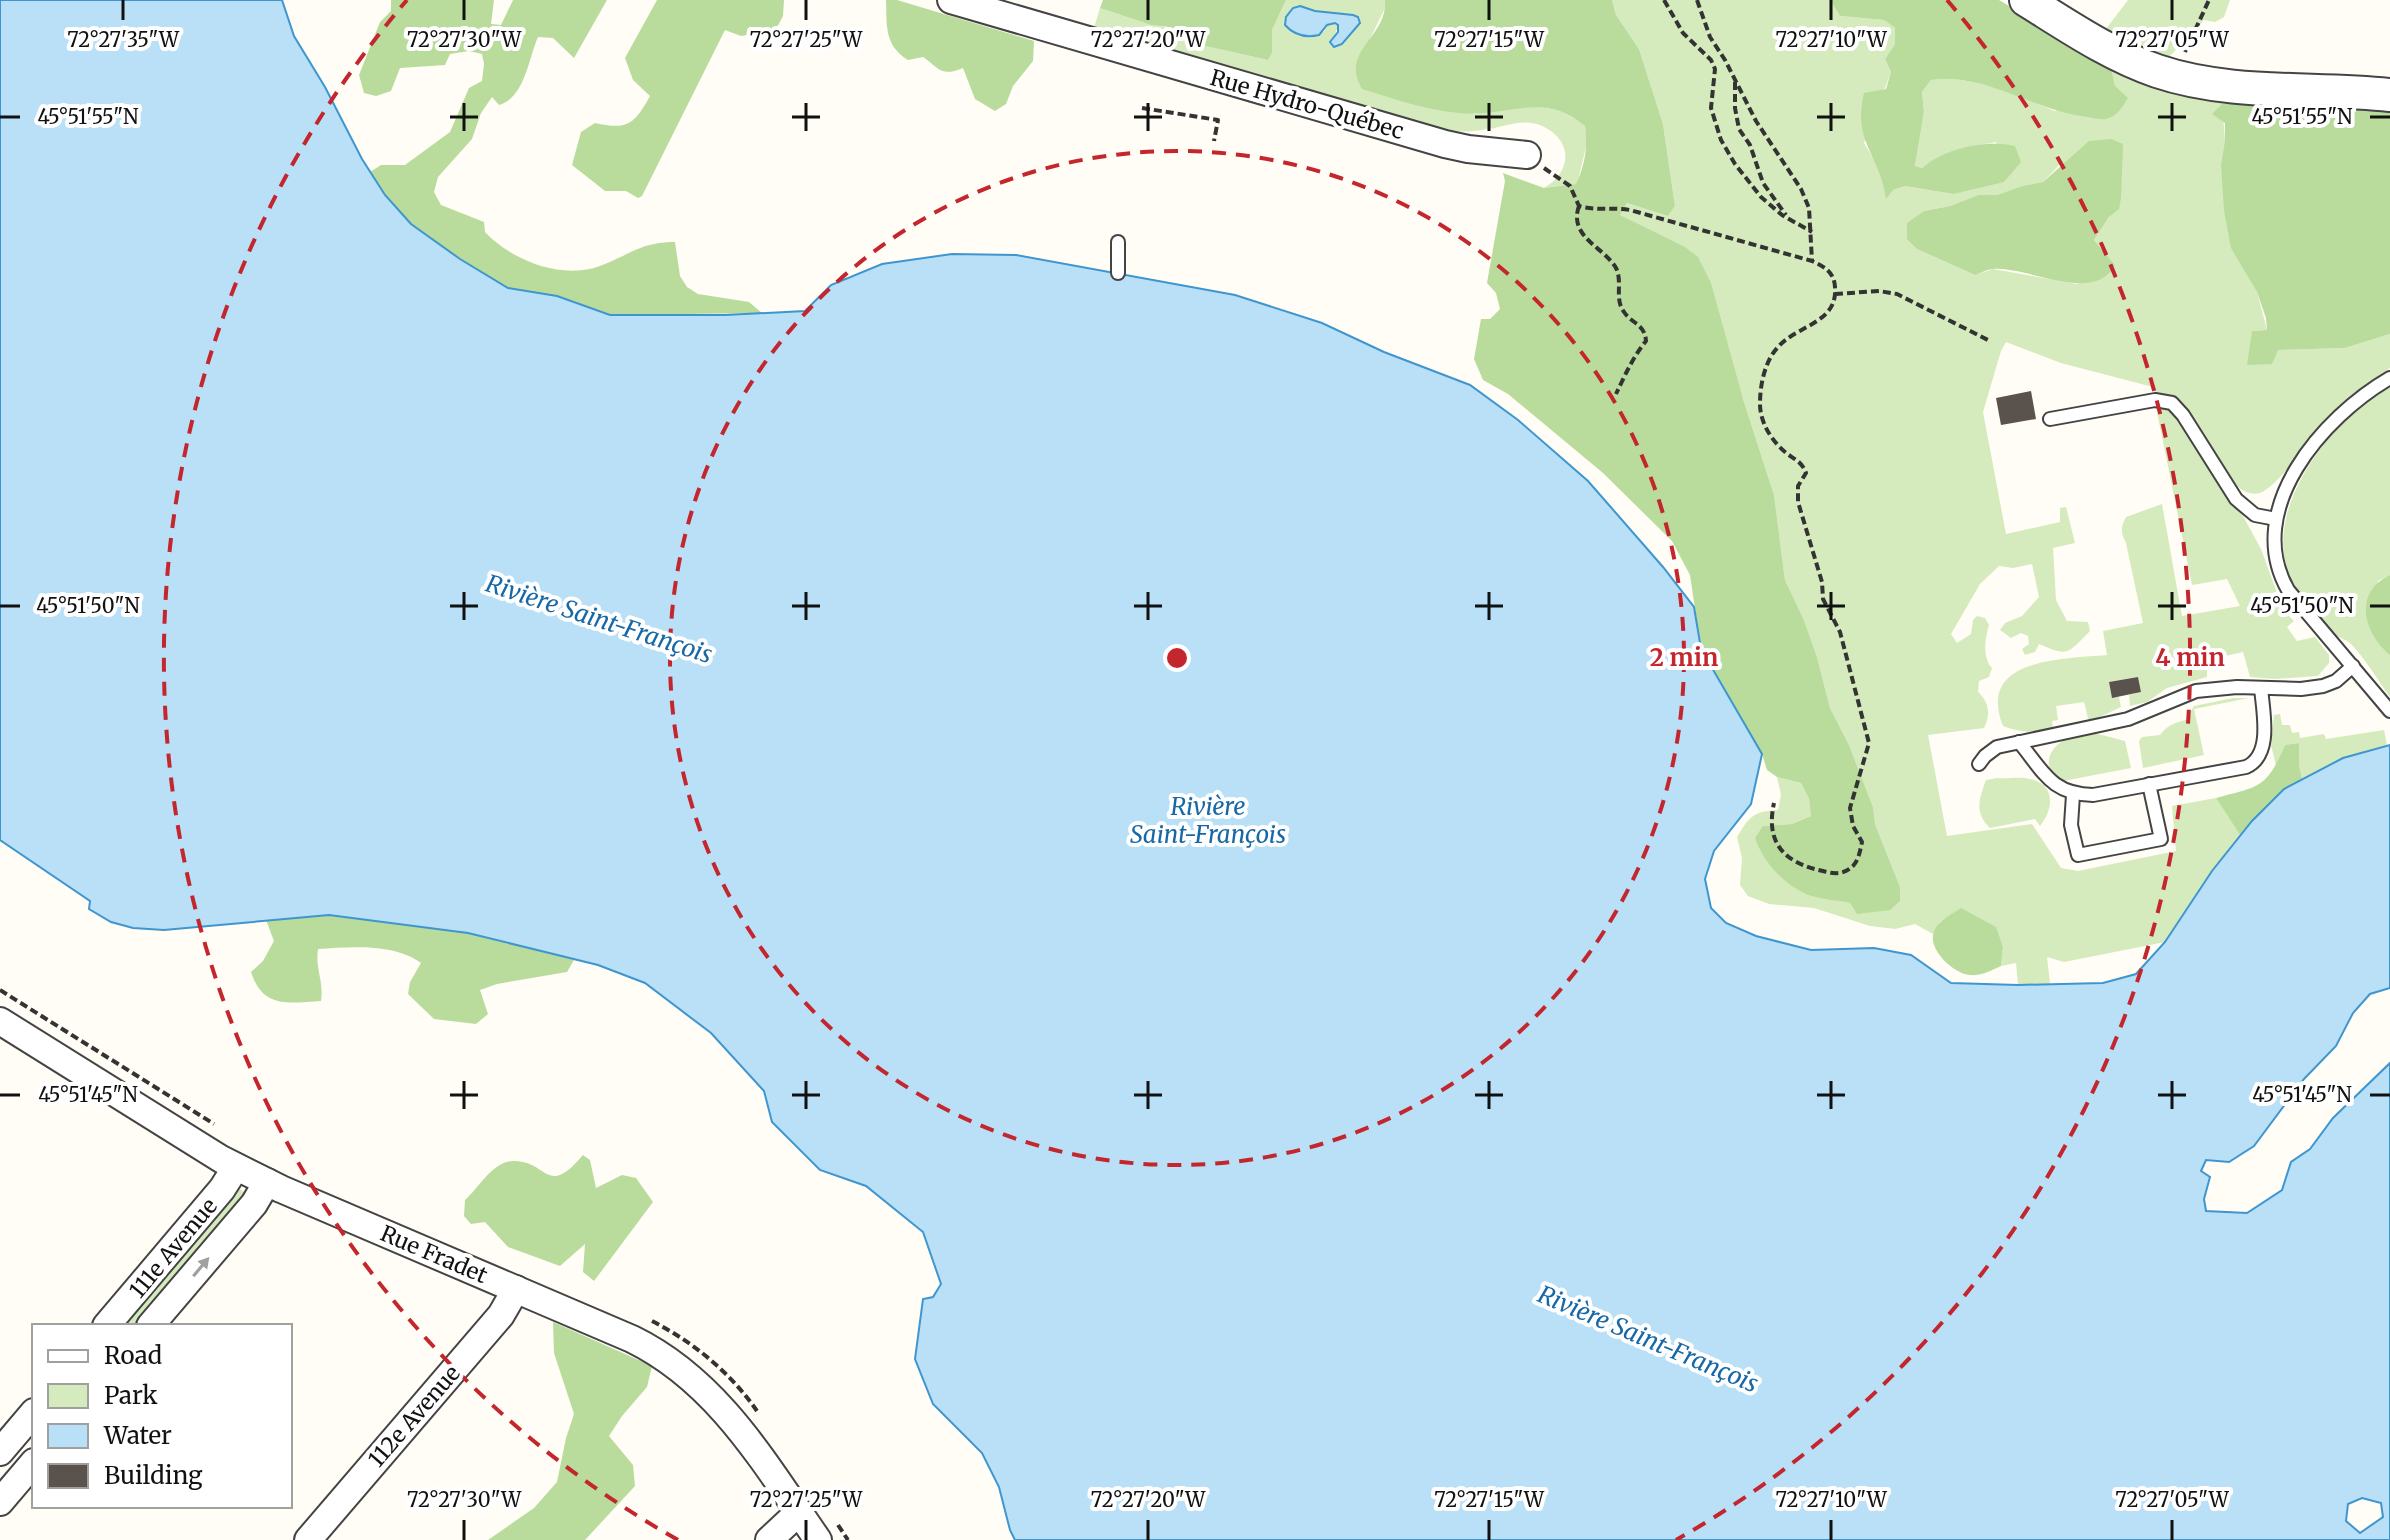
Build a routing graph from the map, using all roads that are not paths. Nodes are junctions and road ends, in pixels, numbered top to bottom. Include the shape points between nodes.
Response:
1 (951, 0) edge
2 (2026, 0) edge
3 (2390, 95) edge
4 (1527, 155) road end
5 (1118, 242) dead end
6 (1118, 273) dead end
7 (2390, 378) edge
8 (2050, 419) dead end
9 (2276, 519) junction
10 (2353, 666) junction
11 (2261, 688) junction
12 (2390, 711) edge
13 (2019, 742) junction
14 (1979, 764) dead end
15 (2149, 784) junction
16 (2073, 795) junction
17 (4, 1032) edge
18 (236, 1167) junction
19 (267, 1182) junction
20 (516, 1289) junction
21 (108, 1324) edge
22 (152, 1324) edge
23 (32, 1414) edge
24 (0, 1452) edge
25 (32, 1464) edge
26 (0, 1502) edge
27 (799, 1512) junction
28 (308, 1540) edge
29 (769, 1540) edge
30 (818, 1540) edge

1 - 4 street, Rue Hydro-Québec via 1445,144
2 - 3 street via 2155,71 2211,84
5 - 6 lane
7 - 9 lane via 2343,414 2308,453
8 - 9 lane via 2155,400 2172,403 2236,499 2255,515
9 - 10 lane via 2277,571
10 - 11 lane via 2323,686
10 - 12 lane
11 - 13 lane via 2196,691 2128,719
11 - 15 lane via 2264,733 2254,764
13 - 14 lane via 1997,747
13 - 16 lane via 2051,781
15 - 16 lane
15 - 16 lane via 2161,839 2078,855 2071,825
17 - 18 street, Rue Fradet
18 - 19 street, Rue Fradet
18 - 21 street, 111e Avenue
19 - 20 street, Rue Fradet
22 -> 19 street, 111e Avenue
20 - 27 street, Rue Fradet via 644,1345 686,1373 735,1423
20 - 28 street, 112e Avenue via 501,1315
23 - 24 street
25 - 26 street
27 - 29 street
27 - 30 street, Rue Fradet

